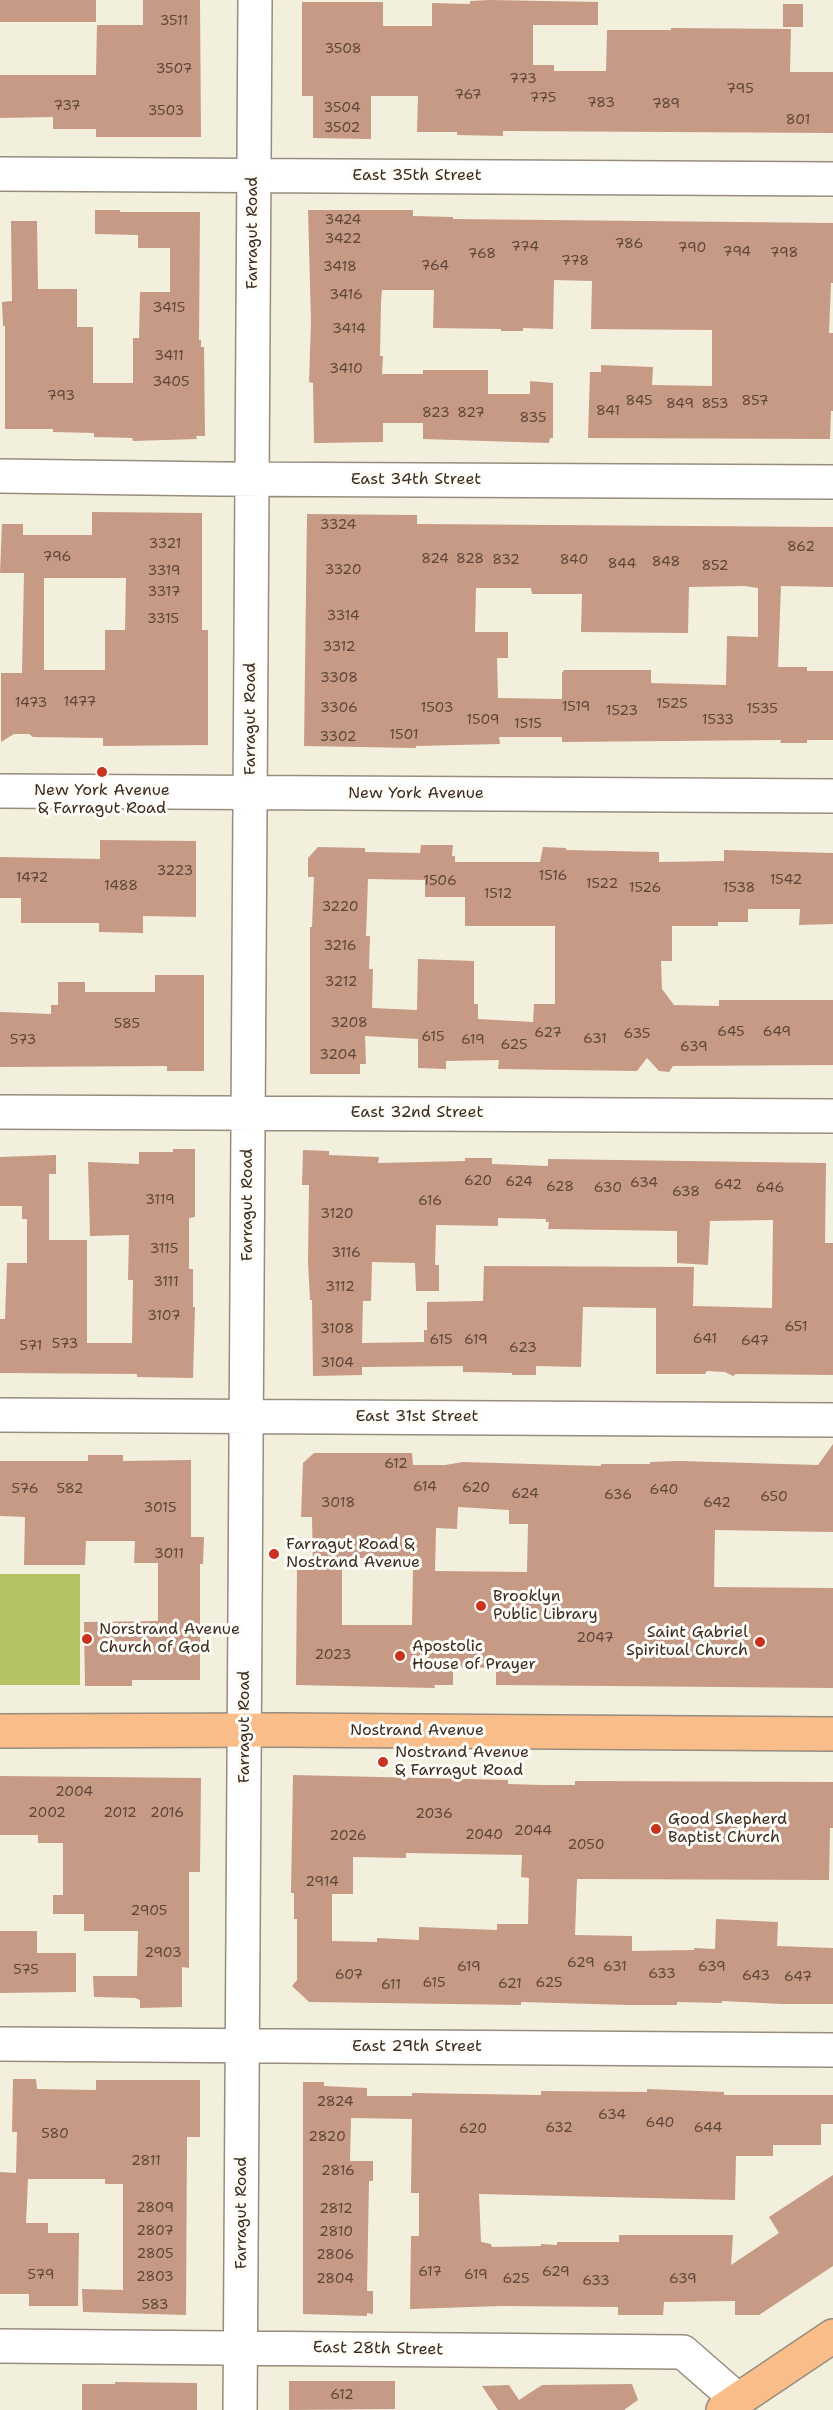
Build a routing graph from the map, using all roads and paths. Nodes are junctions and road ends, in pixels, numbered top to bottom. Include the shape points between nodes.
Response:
1 (255, 0) edge
2 (0, 174) edge
3 (254, 175) junction
4 (833, 179) edge
5 (0, 476) edge
6 (252, 479) junction
7 (833, 482) edge
8 (0, 791) edge
9 (250, 792) junction
10 (833, 796) edge
11 (0, 1112) edge
12 (249, 1112) junction
13 (833, 1116) edge
14 (0, 1415) edge
15 (247, 1415) junction
16 (833, 1420) edge
17 (246, 1730) junction
18 (0, 1731) edge
19 (833, 1734) edge
20 (0, 2044) edge
21 (243, 2046) junction
22 (833, 2050) edge
23 (833, 2336) edge
24 (0, 2346) edge
25 (240, 2348) junction
26 (730, 2405) edge
27 (240, 2410) edge

1 - 3 street, Farragut Road
2 - 3 street, East 35th Street
3 - 4 street, East 35th Street
3 - 6 street, Farragut Road
5 - 6 street, East 34th Street
6 - 7 street, East 34th Street
6 - 9 street, Farragut Road
8 - 9 street, New York Avenue
9 - 10 street, New York Avenue
9 - 12 street, Farragut Road
11 - 12 street, East 32nd Street
12 - 13 street, East 32nd Street
12 - 15 street, Farragut Road
14 - 15 street, East 31st Street
15 - 16 street, East 31st Street
15 - 17 street, Farragut Road
17 - 18 main road, Nostrand Avenue
17 - 19 main road, Nostrand Avenue
17 - 21 street, Farragut Road
20 - 21 street, East 29th Street
21 - 22 street, East 29th Street
21 - 25 street, Farragut Road
23 - 26 main road
24 - 25 street, East 28th Street
25 - 26 street, East 28th Street via 683,2352
25 - 27 street, Farragut Road

